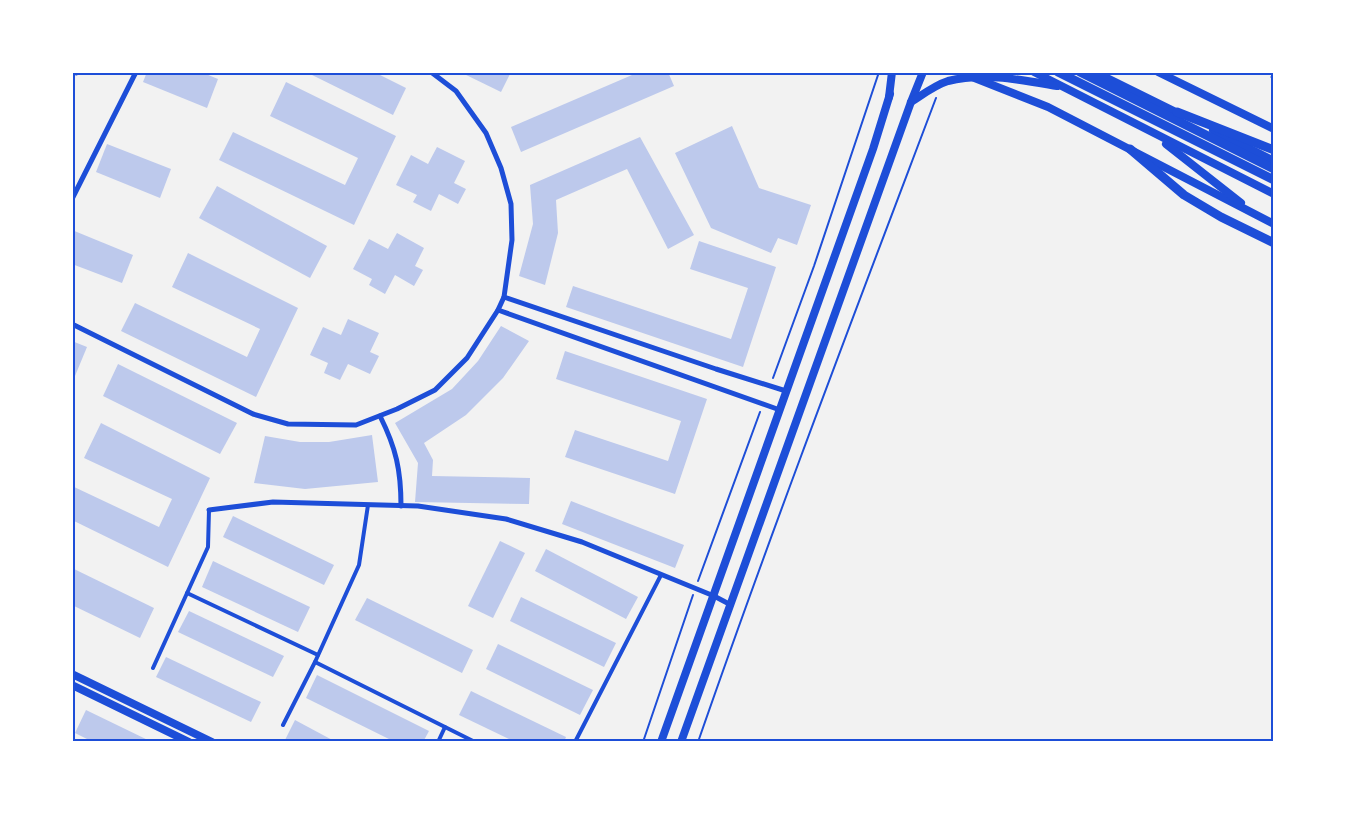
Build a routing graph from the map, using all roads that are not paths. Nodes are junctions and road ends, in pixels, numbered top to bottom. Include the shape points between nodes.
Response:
1 (72, 72) edge
2 (81, 72) edge
3 (136, 72) edge
4 (431, 72) edge
5 (894, 72) edge
6 (923, 72) edge
7 (1034, 72) edge
8 (1058, 72) edge
9 (1080, 72) edge
10 (1095, 72) edge
11 (1158, 72) edge
12 (972, 77) junction
13 (1065, 88) junction
14 (889, 97) joint
15 (911, 102) junction
16 (1178, 112) junction
17 (1274, 129) edge
18 (1152, 132) junction
19 (1130, 149) junction
20 (1274, 150) edge
21 (1274, 160) edge
22 (1274, 169) edge
23 (1274, 180) edge
24 (1274, 194) edge
25 (72, 199) edge
26 (1256, 215) junction
27 (1274, 225) edge
28 (1274, 243) edge
29 (504, 297) junction
30 (498, 310) junction
31 (72, 324) edge
32 (786, 391) junction
33 (780, 410) junction
34 (380, 416) junction
35 (368, 505) junction
36 (401, 506) junction
37 (208, 510) joint
38 (661, 575) junction
39 (187, 592) junction
40 (714, 596) junction
41 (731, 605) junction
42 (318, 655) junction
43 (315, 662) junction
44 (153, 668) dead end
45 (72, 674) edge
46 (73, 688) edge
47 (283, 725) dead end
48 (446, 728) junction
49 (189, 742) edge
50 (212, 742) edge
51 (438, 742) edge
52 (475, 742) edge
53 (575, 742) edge
54 (661, 742) edge
55 (681, 742) edge

1 - 2 lane
3 - 25 street
4 - 29 street via 456,91 486,133 501,168 511,204 512,240
5 - 14 main road
6 - 15 main road
7 - 13 main road
8 - 23 highway
9 - 22 highway
10 - 16 main road
11 - 17 main road
12 - 13 main road
12 - 15 main road via 941,84
12 - 19 main road via 1048,107
13 - 18 main road
14 - 32 main road
15 - 41 main road
16 - 20 highway
16 - 21 main road
18 - 24 main road
18 - 26 main road
19 - 26 main road
19 - 28 highway via 1184,195
26 - 27 main road
29 - 30 street
29 - 32 street
30 - 33 street
30 - 34 street via 467,358 435,390
31 - 34 street via 253,414 288,424 321,426 356,425
32 - 33 main road
33 - 40 main road
34 - 36 street via 393,442
35 - 36 street
35 - 37 street via 273,502
35 - 42 street via 360,565
36 - 38 street via 506,519 582,542
37 - 39 street via 208,547
38 - 40 street
38 - 53 street
39 - 42 street
39 - 44 street
40 - 41 street
40 - 54 main road
41 - 55 main road
42 - 43 street
43 - 47 street
43 - 48 street
45 - 50 main road
46 - 49 main road
48 - 51 street
48 - 52 street

